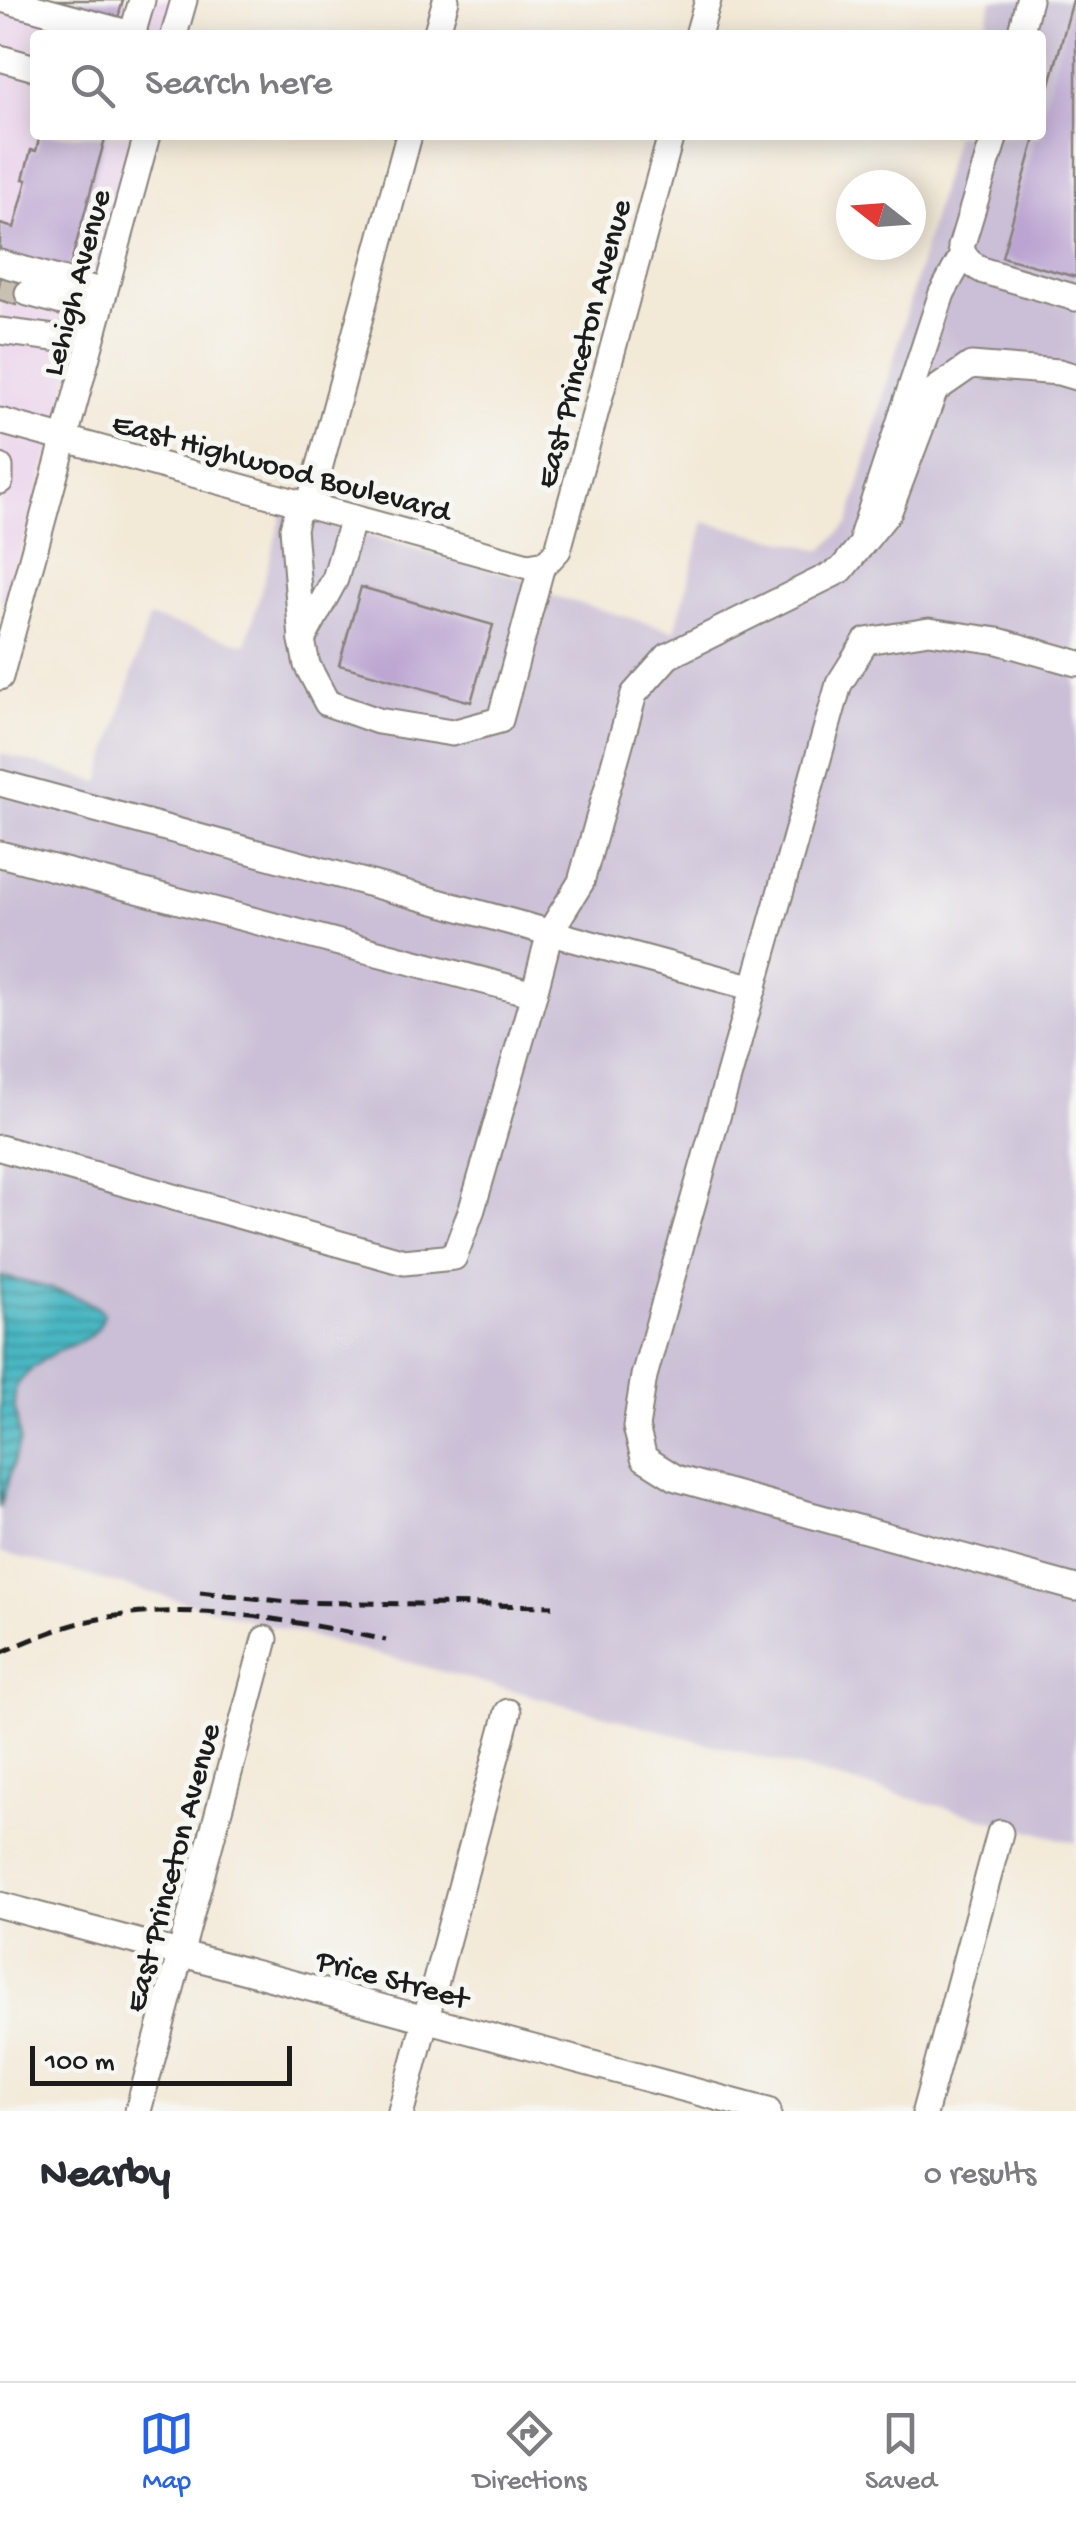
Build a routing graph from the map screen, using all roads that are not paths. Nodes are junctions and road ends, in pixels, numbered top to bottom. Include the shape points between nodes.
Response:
1 (5, 0) edge
2 (142, 0) edge
3 (184, 0) edge
4 (446, 0) edge
5 (708, 0) edge
6 (1029, 0) edge
7 (115, 30) edge
8 (134, 30) edge
9 (175, 30) edge
10 (437, 30) edge
11 (699, 30) edge
12 (1021, 30) edge
13 (0, 58) edge
14 (30, 67) edge
15 (146, 140) edge
16 (408, 140) edge
17 (670, 140) edge
18 (994, 140) edge
19 (963, 254) junction
20 (0, 262) edge
21 (1076, 298) edge
22 (99, 312) junction
23 (12, 332) edge
24 (1076, 377) edge
25 (0, 421) edge
26 (65, 439) junction
27 (0, 467) edge
28 (0, 481) edge
29 (304, 505) junction
30 (353, 518) junction
31 (859, 548) junction
32 (544, 564) junction
33 (302, 640) junction
34 (1076, 662) edge
35 (0, 677) edge
36 (0, 782) edge
37 (0, 854) edge
38 (550, 932) junction
39 (754, 988) junction
40 (534, 994) junction
41 (0, 1148) edge
42 (1076, 1588) edge
43 (265, 1639) dead end
44 (508, 1712) dead end
45 (1000, 1833) dead end
46 (0, 1906) edge
47 (180, 1954) junction
48 (426, 2019) junction
49 (670, 2085) junction
50 (138, 2111) edge
51 (401, 2111) edge
52 (663, 2111) edge
53 (768, 2111) edge
54 (925, 2111) edge

1 - 7 street
2 - 8 street
3 - 9 street
4 - 10 street
5 - 11 street
6 - 12 street
13 - 14 street
15 - 22 street, Lehigh Avenue
16 - 29 street
17 - 32 street, East Princeton Avenue via 558,550
18 - 19 street
19 - 21 street via 984,271
19 - 31 street via 942,293
20 - 22 street
22 - 23 street via 54,338
22 - 23 street via 31,294
22 - 26 street, Lehigh Avenue
24 - 31 street via 971,366 935,390 889,510
25 - 26 street, East Highwood Boulevard
26 - 29 street, East Highwood Boulevard
26 - 35 street, Lehigh Avenue
27 - 28 street
29 - 30 street, East Highwood Boulevard
29 - 33 street via 293,528
30 - 32 street, East Highwood Boulevard via 528,566
30 - 33 street via 335,579
31 - 38 street via 841,570 668,656 634,694 581,882
32 - 33 street, East Princeton Avenue via 500,720 452,733 378,721 326,703
34 - 39 street via 930,632 866,641 839,684
36 - 38 street
37 - 40 street
38 - 39 street
38 - 40 street
39 - 42 street via 644,1376 636,1426 644,1458 676,1478
40 - 41 street via 454,1257 404,1262
43 - 47 street, East Princeton Avenue
44 - 48 street
45 - 54 street
46 - 47 street, Price Street
47 - 48 street, Price Street
47 - 50 street, East Princeton Avenue
48 - 49 street, Price Street
48 - 51 street
49 - 52 street
49 - 53 street, Price Street

